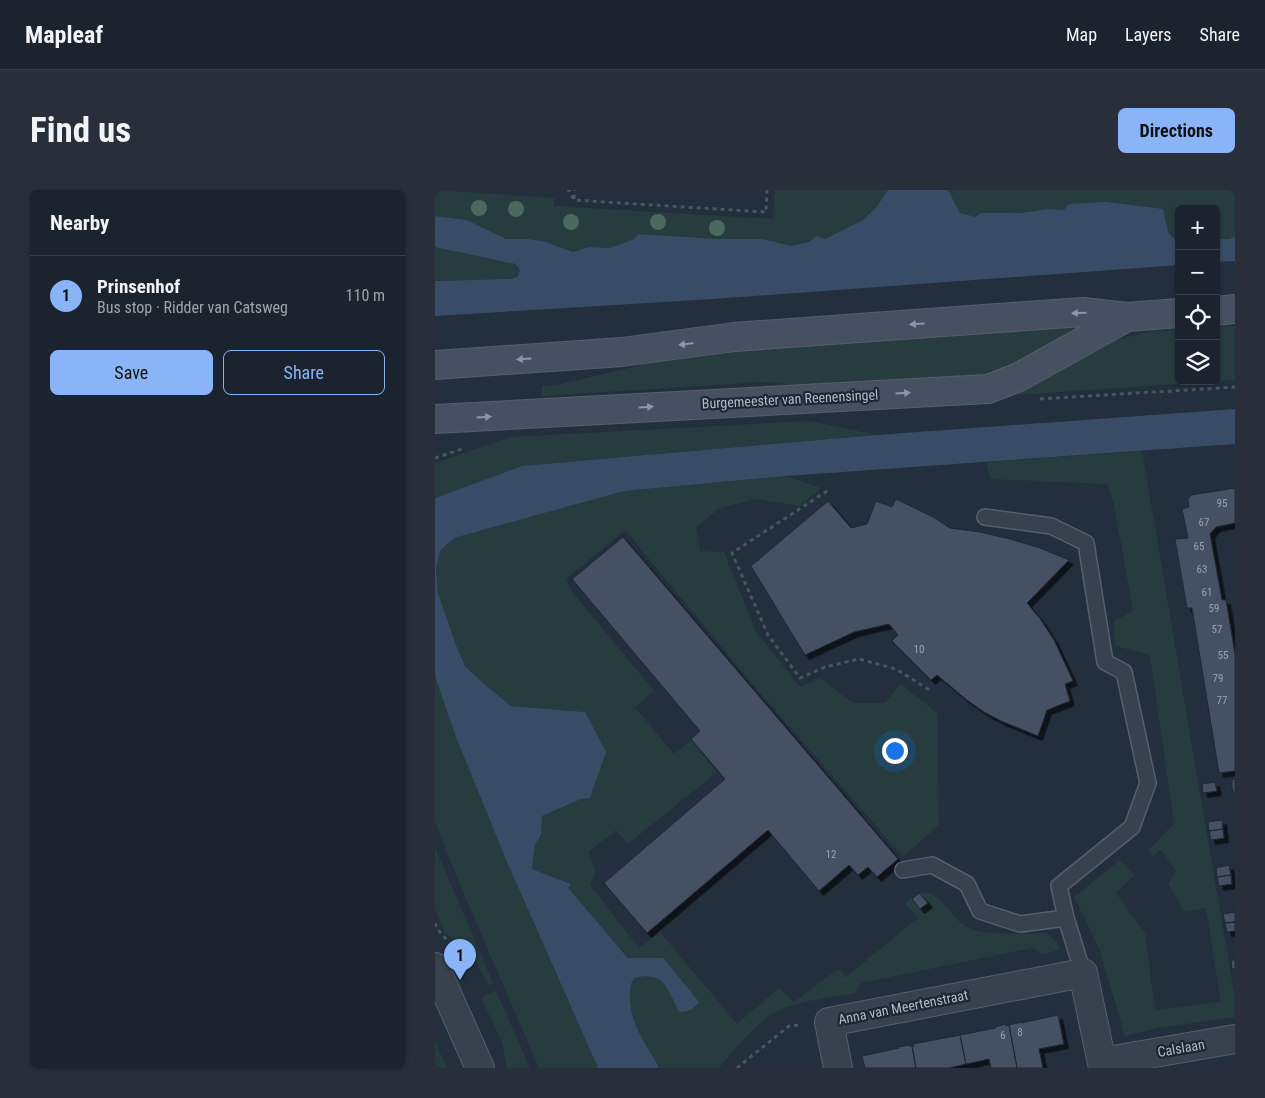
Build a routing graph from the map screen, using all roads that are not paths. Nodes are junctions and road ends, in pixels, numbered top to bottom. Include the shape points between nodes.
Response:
1 (1235, 309) edge
2 (1220, 310) edge
3 (1175, 313) edge
4 (1127, 317) junction
5 (435, 364) edge
6 (435, 419) edge
7 (985, 517) dead end
8 (903, 870) dead end
9 (1066, 918) junction
10 (435, 966) edge
11 (1083, 973) junction
12 (1235, 1039) edge
13 (1103, 1065) edge
14 (480, 1068) edge
15 (838, 1068) edge

1 - 2 main road
3 - 4 main road, Burgemeester van Reenensingel
4 -> 5 main road, Burgemeester van Reenensingel via 1083,312 734,337 622,352
6 -> 4 main road, Burgemeester van Reenensingel via 988,388 1019,377
7 - 9 lane via 1051,526 1086,543 1105,662 1124,672 1148,783 1132,827 1059,886
8 - 9 lane via 932,865 967,884 980,911 1020,924
9 - 11 lane
10 - 14 street
11 - 13 street
11 - 15 street, Anna van Meertenstraat via 829,1022
12 - 13 street, Calslaan

